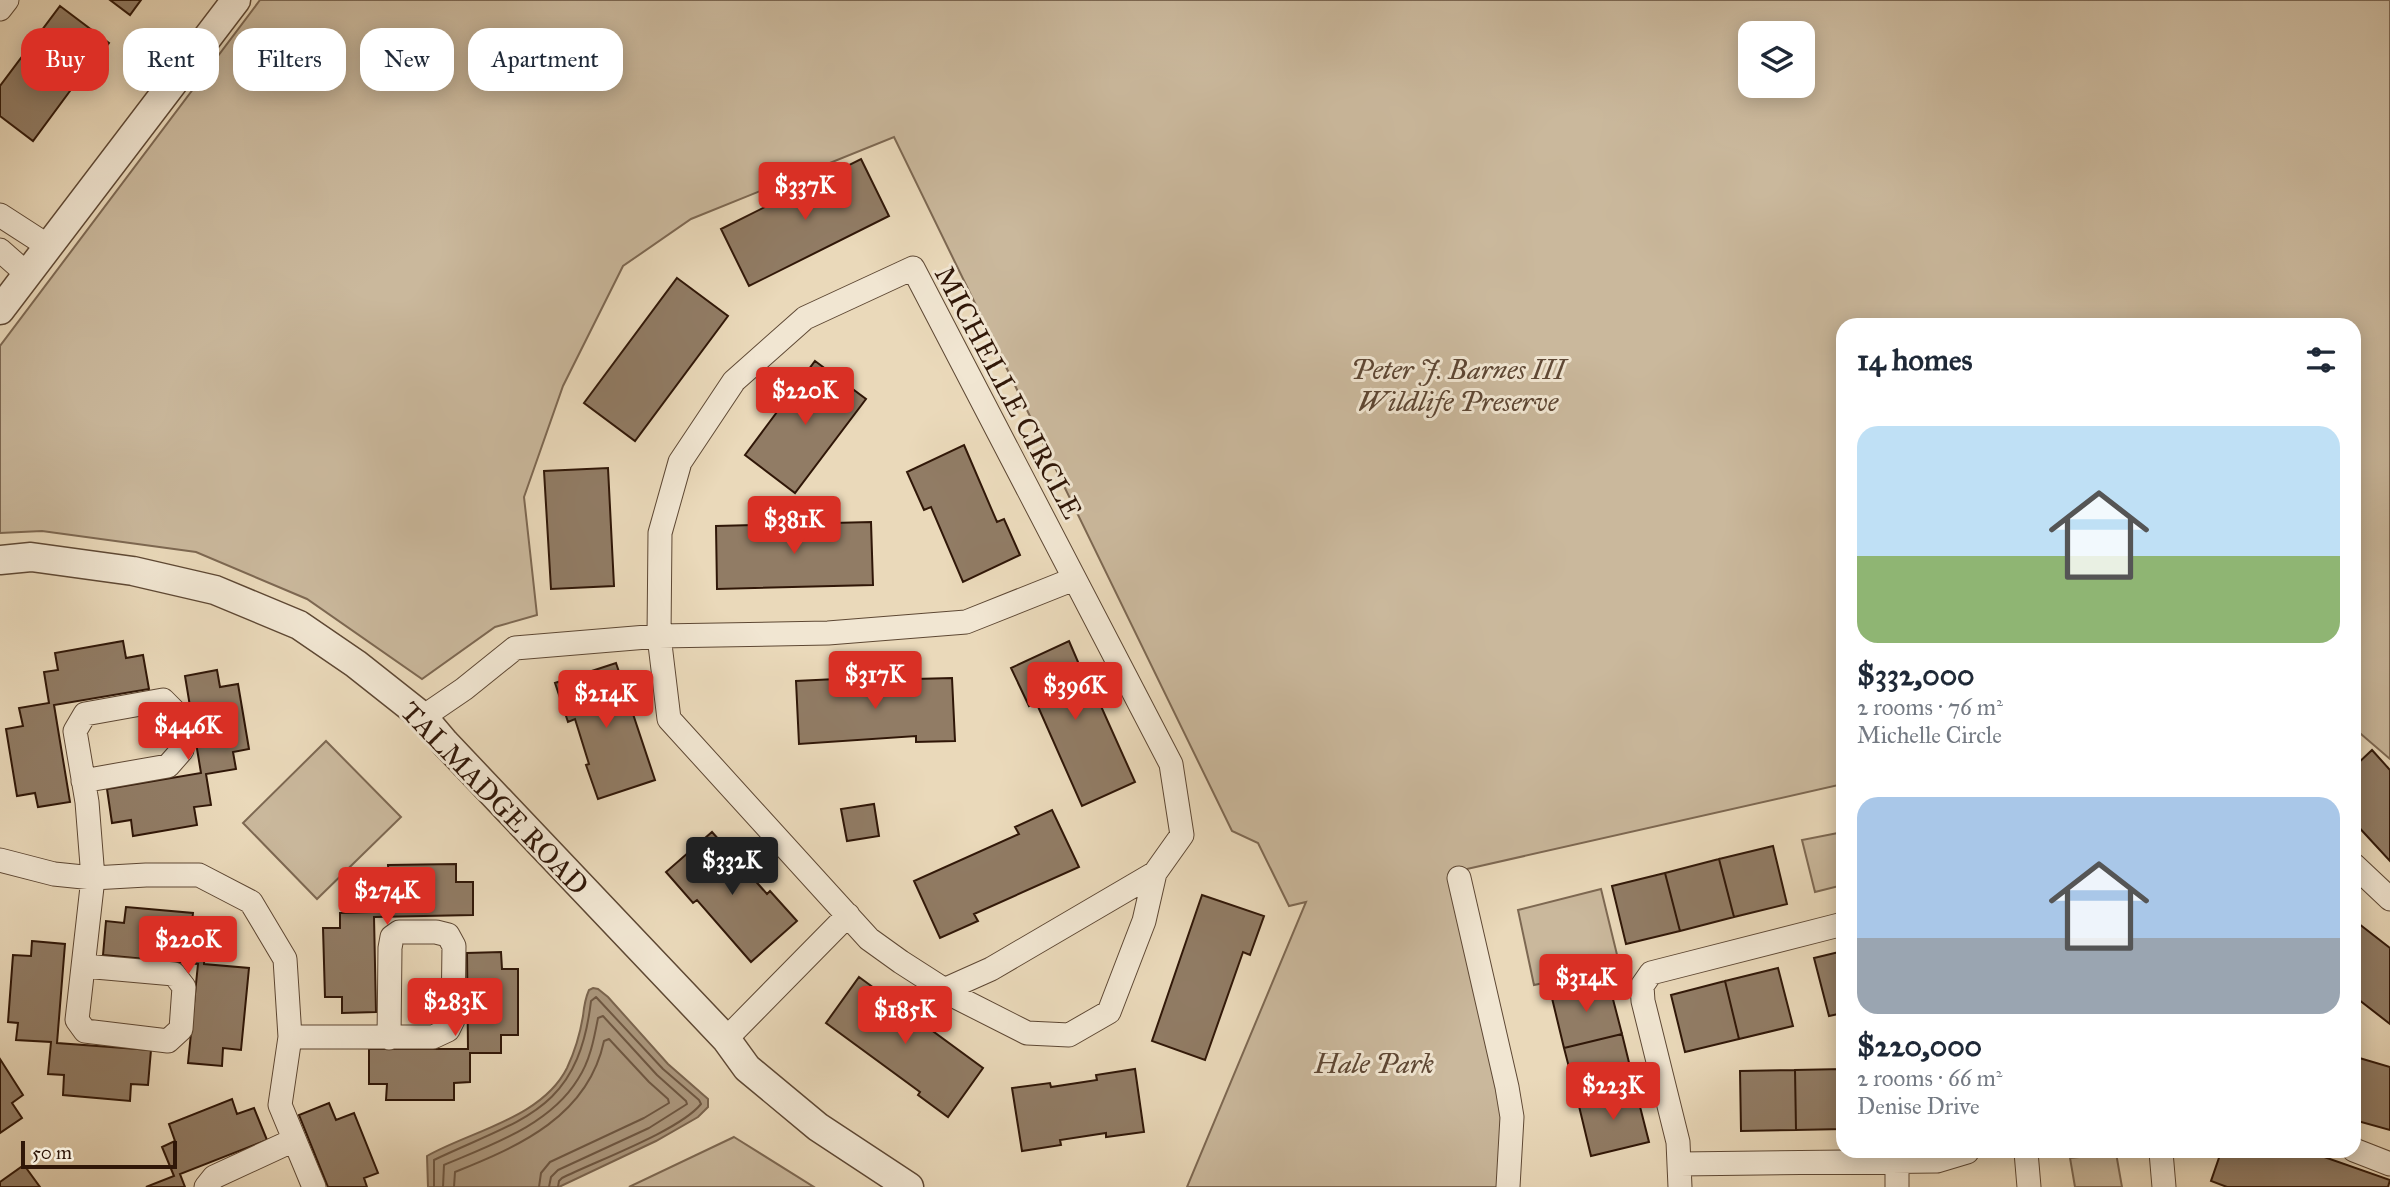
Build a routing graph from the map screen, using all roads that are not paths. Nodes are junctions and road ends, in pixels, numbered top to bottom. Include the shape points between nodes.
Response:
1 (7, 0) edge
2 (236, 0) edge
3 (0, 9) edge
4 (0, 215) edge
5 (48, 246) junction
6 (0, 250) edge
7 (27, 274) junction
8 (0, 310) edge
9 (0, 544) edge
10 (31, 557) junction
11 (0, 560) edge
12 (1074, 579) junction
13 (659, 636) junction
14 (423, 717) junction
15 (83, 781) junction
16 (0, 860) edge
17 (2361, 872) edge
18 (1155, 873) junction
19 (93, 878) junction
20 (1459, 878) dead end
21 (2390, 899) edge
22 (848, 915) junction
23 (1836, 926) edge
24 (83, 966) junction
25 (944, 990) junction
26 (290, 1037) junction
27 (389, 1038) junction
28 (726, 1039) junction
29 (294, 1140) junction
30 (2361, 1153) edge
31 (1947, 1158) edge
32 (2027, 1158) edge
33 (2162, 1158) edge
34 (1897, 1160) junction
35 (2390, 1164) edge
36 (1680, 1176) edge
37 (206, 1187) edge
38 (314, 1187) edge
39 (909, 1187) edge
40 (1508, 1187) edge
41 (1897, 1187) edge
42 (2029, 1187) edge
43 (2164, 1187) edge

1 - 3 street
2 - 5 street
4 - 5 street
5 - 7 street
6 - 7 street
7 - 8 street
9 - 10 street
10 - 11 street, TALMADGE ROAD
10 - 14 street, TALMADGE ROAD via 133,571 215,590 299,625
12 - 13 street via 966,622 828,633
12 - 13 street, MICHELLE CIRCLE via 913,268 806,318 734,381 680,462 660,533
12 - 18 street, MICHELLE CIRCLE via 1171,764 1182,835
13 - 14 street via 515,648
13 - 22 street, MICHELLE CIRCLE via 669,719
14 - 28 street, TALMADGE ROAD
15 - 15 street via 75,732 85,714 163,700 175,712 182,750 168,766
15 - 19 street
16 - 19 street
17 - 21 street
18 - 25 street, MICHELLE CIRCLE via 991,969
18 - 25 street, MICHELLE CIRCLE via 1143,921 1109,1012 1069,1035 1027,1033
19 - 24 street
19 - 26 street via 199,875 251,902 285,959
20 - 40 street via 1512,1117
22 - 25 street, MICHELLE CIRCLE via 869,939
22 - 28 street
23 - 36 street via 1651,973 1642,986 1678,1142
24 - 24 street via 77,1020 85,1031 168,1041 181,1029 184,987 174,974
26 - 27 street
26 - 29 street via 280,1105
27 - 27 street via 433,1037 448,1030 453,1020 454,946 447,934 398,932 392,937
28 - 39 street, TALMADGE ROAD via 747,1068 818,1127
29 - 37 street via 214,1177
29 - 38 street
30 - 35 street
31 - 34 street
32 - 42 street
33 - 43 street
34 - 36 street
34 - 41 street

